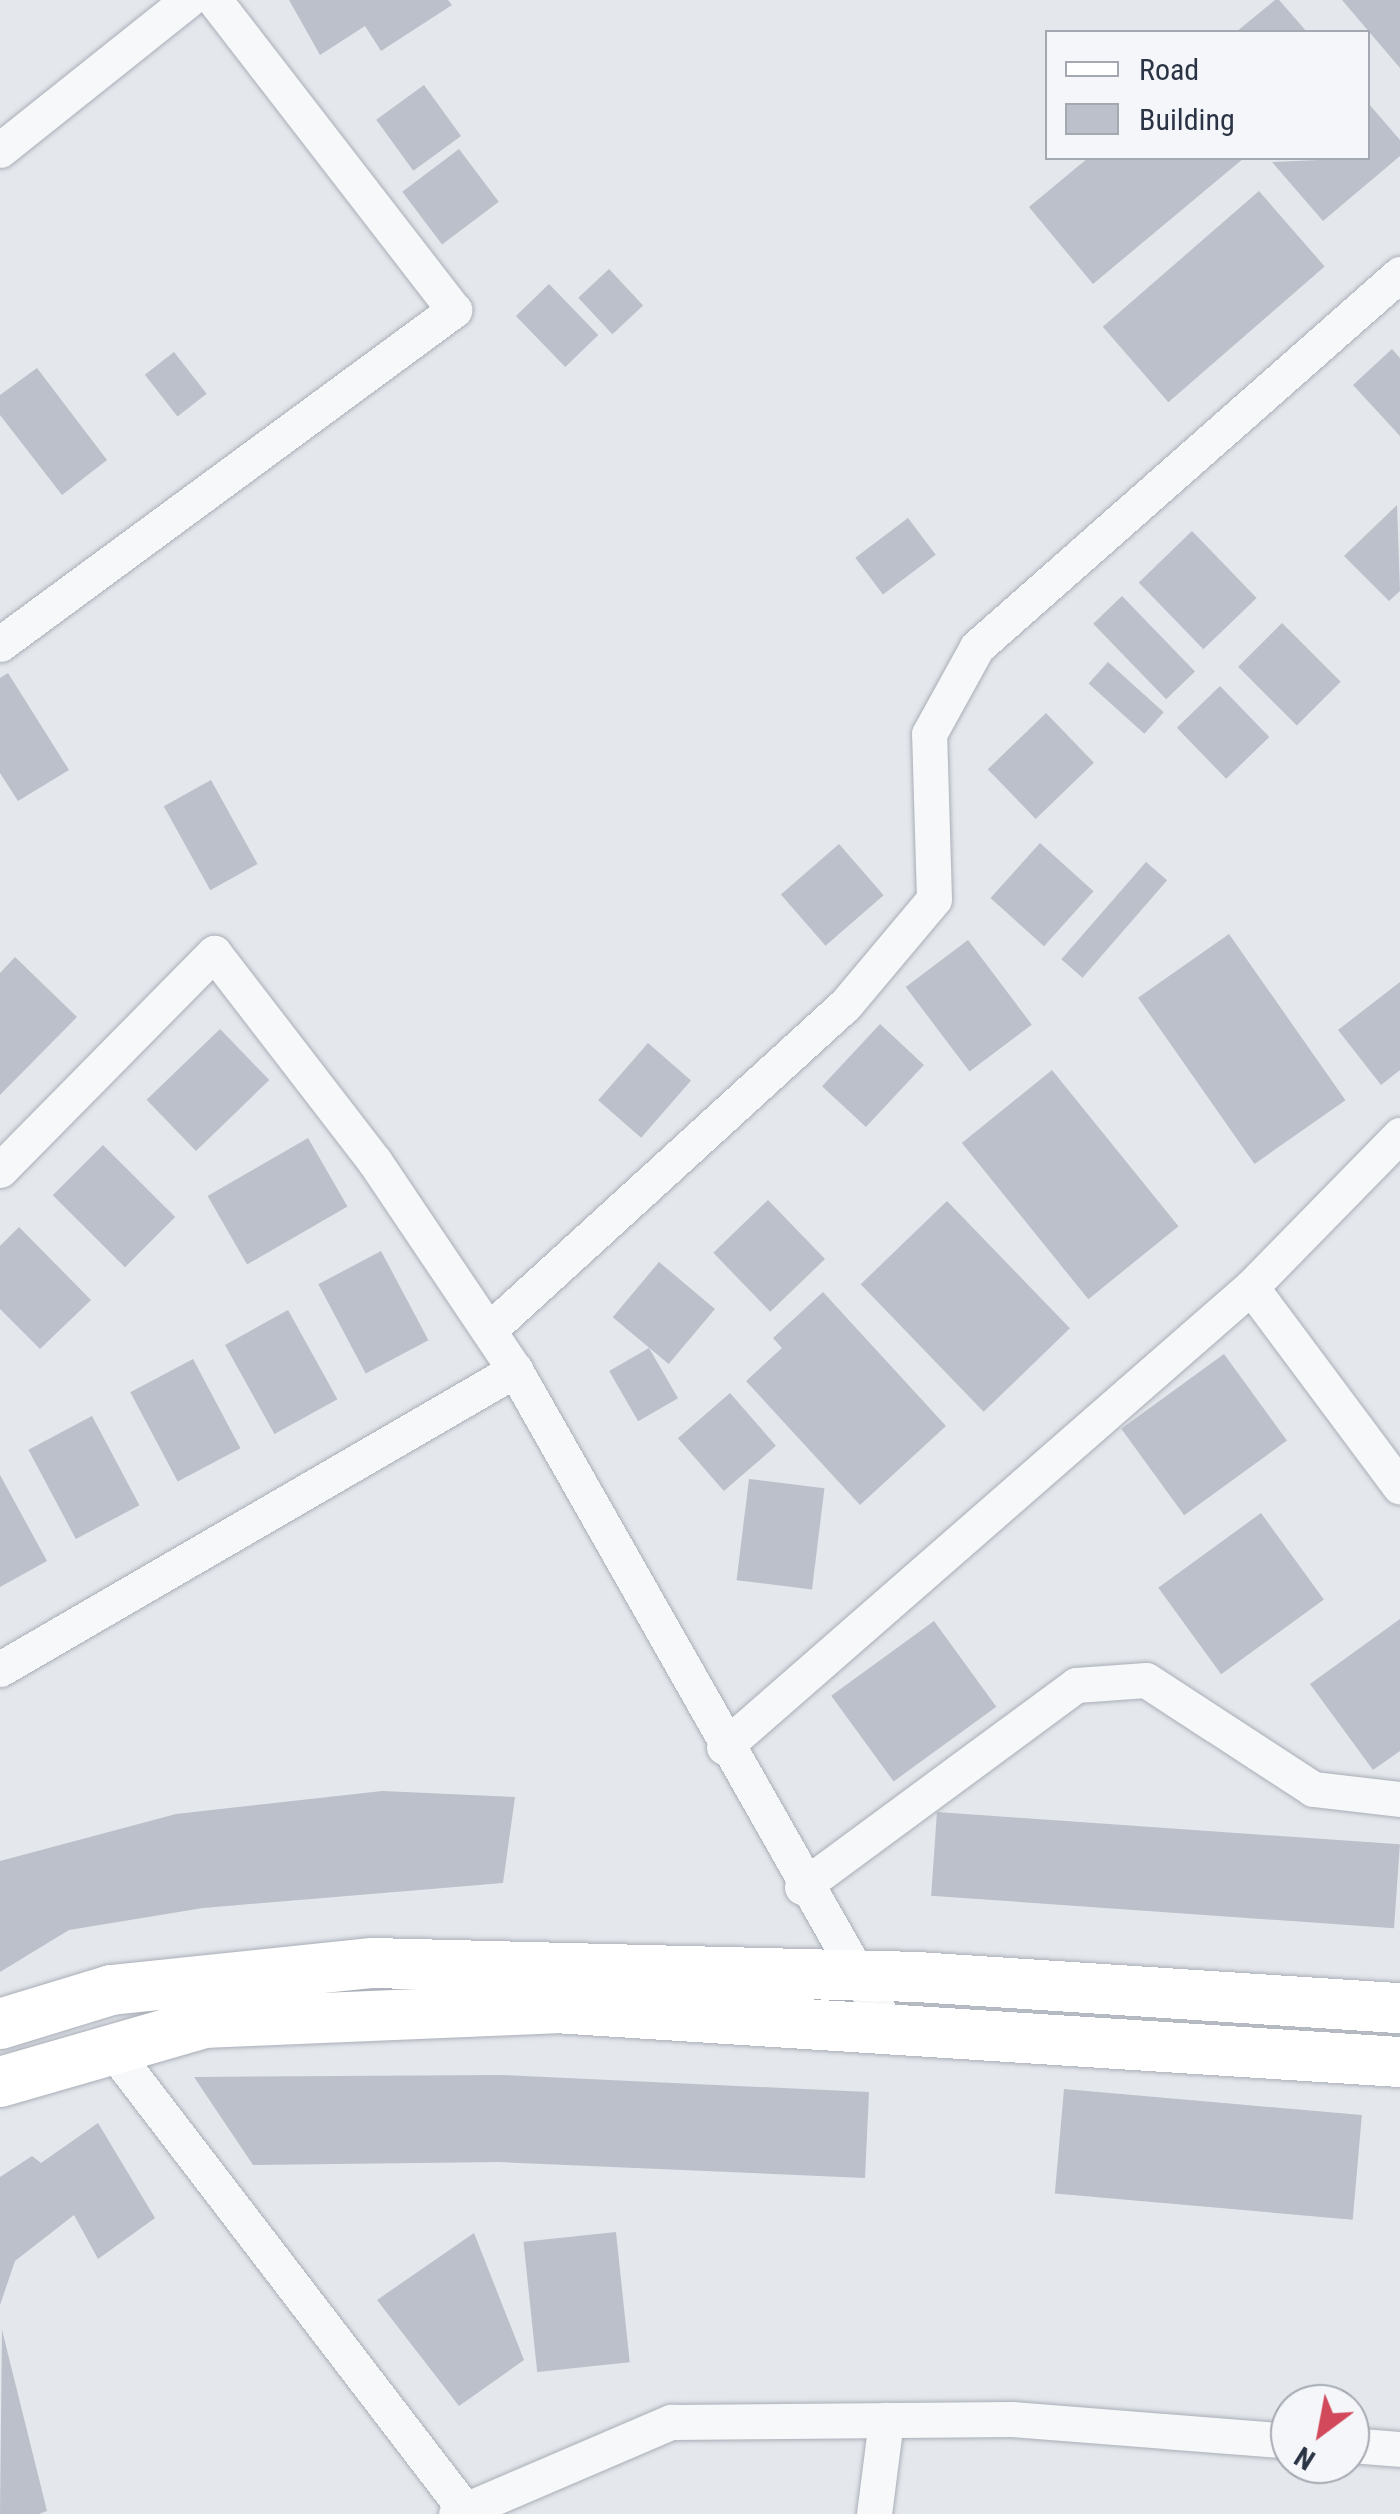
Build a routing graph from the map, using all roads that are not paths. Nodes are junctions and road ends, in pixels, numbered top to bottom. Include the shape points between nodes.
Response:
1 (188, 0) edge
2 (214, 0) edge
3 (0, 150) edge
4 (1400, 274) edge
5 (0, 644) edge
6 (1400, 1135) edge
7 (0, 1170) edge
8 (1251, 1288) junction
9 (488, 1330) junction
10 (516, 1370) junction
11 (1400, 1487) edge
12 (0, 1668) edge
13 (724, 1746) junction
14 (1400, 1799) edge
15 (802, 1886) junction
16 (852, 1975) junction
17 (1400, 2008) edge
18 (0, 2024) edge
19 (889, 2029) junction
20 (112, 2048) junction
21 (1400, 2062) edge
22 (0, 2082) edge
23 (886, 2420) junction
24 (1270, 2439) edge
25 (1370, 2447) edge
26 (1400, 2449) edge
27 (463, 2513) edge
28 (874, 2514) edge

1 - 3 street
2 - 5 street via 454,310
4 - 9 street via 977,647 930,734 934,899 845,1005
6 - 8 street
7 - 9 street via 214,952
8 - 11 street
8 - 13 street
9 - 10 street
10 - 12 street
10 - 13 street
13 - 15 street
14 - 15 street via 1313,1789 1146,1680 1076,1685
15 - 16 street
16 - 17 main road
16 - 18 main road via 373,1963 111,1990
16 - 19 street
19 - 20 main road via 556,2008 204,2023
19 - 21 main road
20 - 22 main road
20 - 27 street
23 - 24 street via 1012,2419
23 - 27 street via 671,2422
23 - 28 street
25 - 26 street

